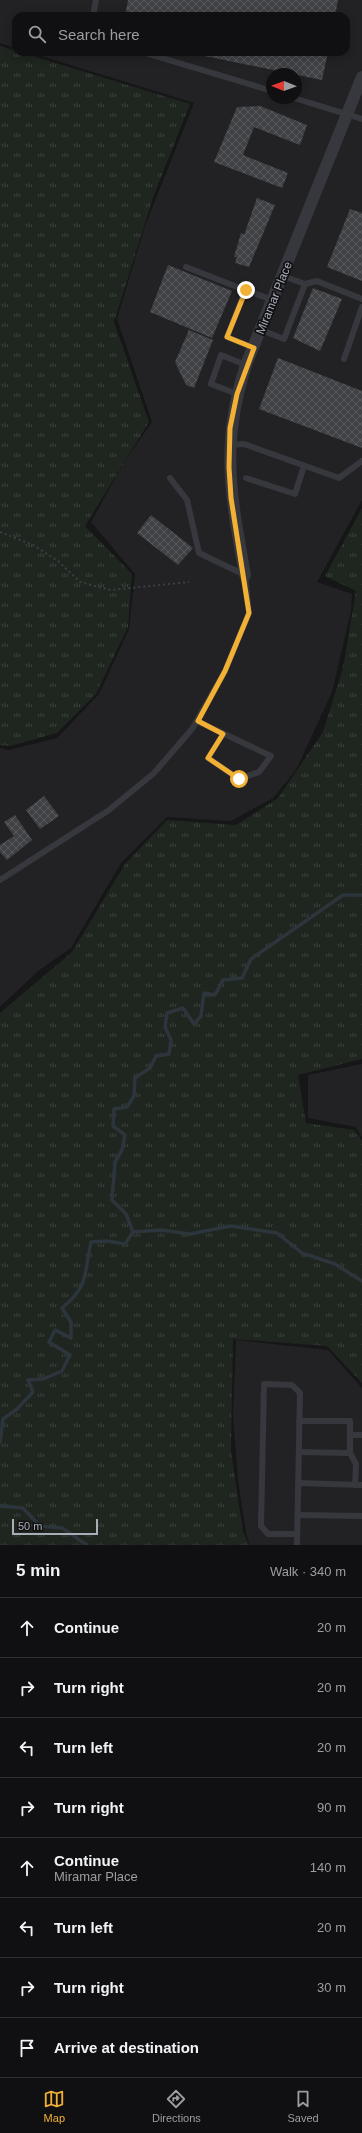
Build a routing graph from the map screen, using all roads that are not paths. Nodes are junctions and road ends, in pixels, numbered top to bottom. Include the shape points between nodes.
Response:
1 (96, 0) edge
2 (94, 12) edge
3 (155, 56) edge
4 (362, 77) edge
5 (266, 90) edge
6 (302, 100) edge
7 (348, 113) junction
8 (362, 118) edge
9 (186, 267) dead end
10 (283, 276) junction
11 (305, 284) junction
12 (246, 290) junction
13 (362, 299) edge
14 (273, 301) junction
15 (362, 307) edge
16 (261, 330) junction
17 (254, 348) junction
18 (344, 359) dead end
19 (246, 365) junction
20 (237, 394) junction
21 (230, 445) junction
22 (362, 461) edge
23 (304, 466) junction
24 (170, 478) dead end
25 (246, 478) dead end
26 (245, 575) junction
27 (198, 721) junction
28 (223, 734) junction
29 (0, 880) edge
30 (300, 1421) junction
31 (350, 1435) junction
32 (362, 1435) edge
33 (299, 1452) junction
34 (350, 1453) junction
35 (298, 1483) junction
36 (359, 1485) edge
37 (298, 1515) junction
38 (362, 1516) edge
39 (298, 1534) junction
40 (297, 1545) edge

1 - 2 lane
3 - 5 lane
4 - 7 street, Miramar Place
6 - 7 lane
7 - 8 lane
7 - 10 street, Miramar Place
9 - 12 lane
10 - 11 lane
10 - 14 street, Miramar Place
11 - 13 lane via 317,281
11 - 16 lane via 284,339
12 - 14 lane
12 - 17 lane via 227,337
14 - 16 street, Miramar Place
15 - 18 lane
16 - 17 street, Miramar Place
17 - 19 street, Miramar Place
19 - 20 street, Miramar Place
19 - 20 lane via 221,355 211,384
20 - 21 street, Miramar Place via 230,428
21 - 23 lane via 244,444
21 - 26 street, Miramar Place via 231,498
22 - 23 lane via 339,478
23 - 25 lane via 295,494
24 - 26 lane via 188,500 200,553
26 - 27 lane via 249,613 225,671
27 - 28 lane
27 - 29 lane via 154,772 109,810
28 - 28 lane via 250,747 271,756 259,772 239,779 208,758
30 - 31 lane via 350,1421
30 - 33 lane
30 - 39 lane via 300,1393 292,1385 264,1384 261,1526 268,1534
31 - 32 lane
31 - 34 lane
33 - 34 lane
33 - 35 lane
34 - 36 lane via 356,1464
35 - 36 lane
35 - 37 lane
37 - 38 lane
37 - 39 lane
39 - 40 lane

